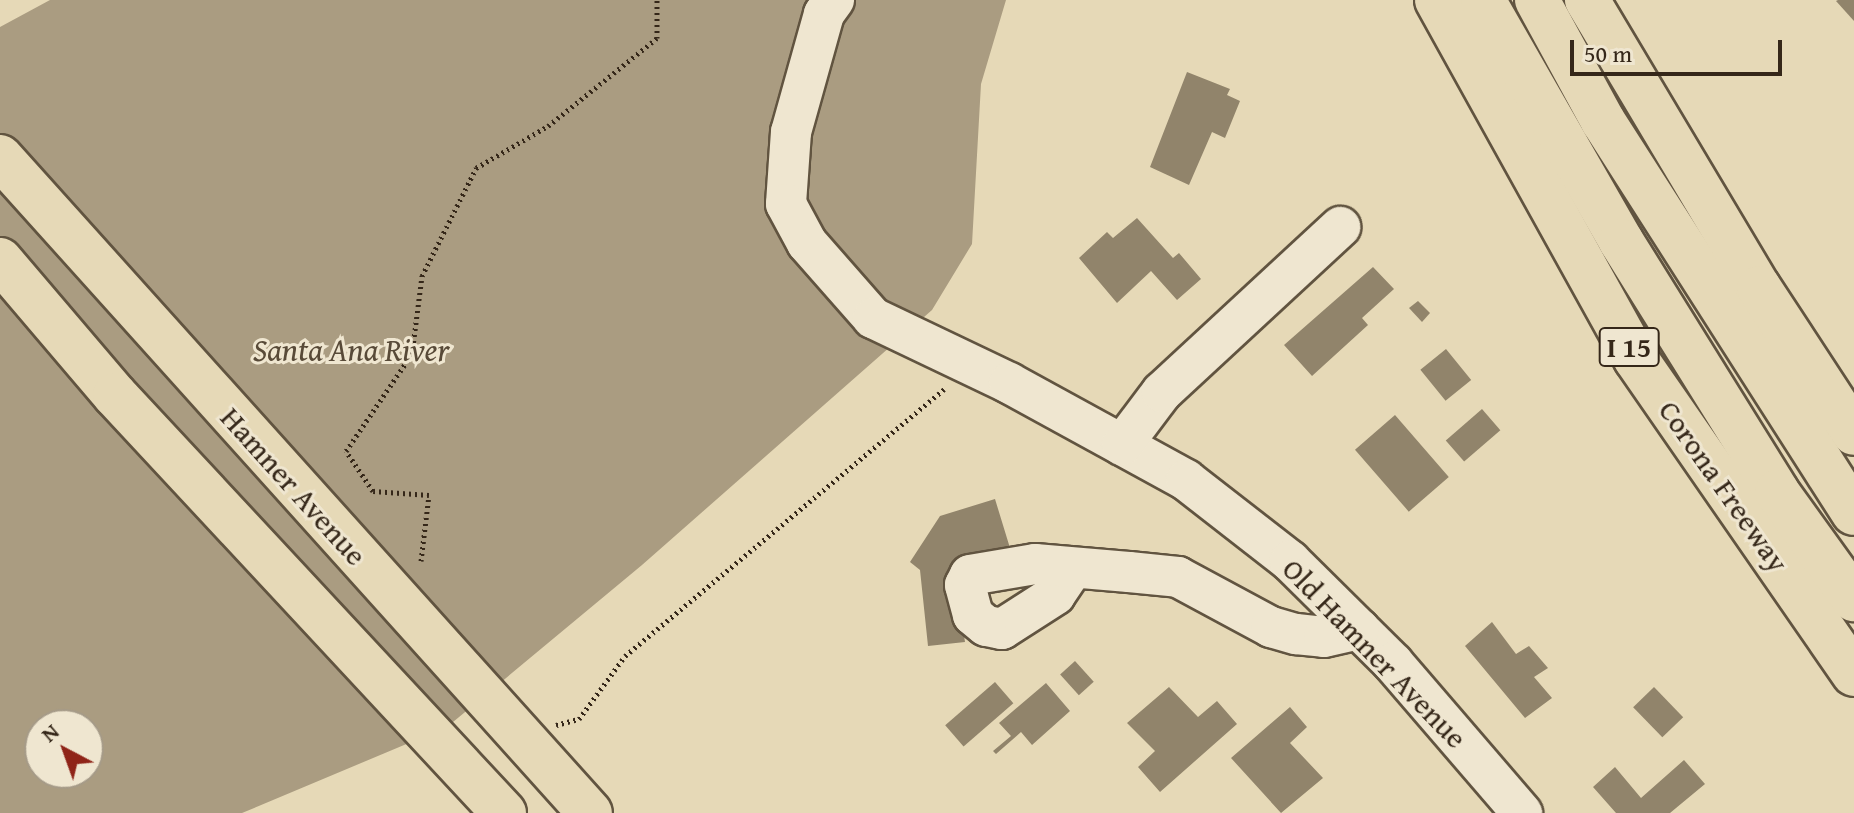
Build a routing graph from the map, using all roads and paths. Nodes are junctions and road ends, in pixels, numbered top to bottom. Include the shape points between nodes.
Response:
1 (657, 0) edge
2 (834, 0) edge
3 (1437, 0) edge
4 (1483, 0) edge
5 (1537, 0) edge
6 (1587, 0) edge
7 (0, 157) edge
8 (1340, 227) dead end
9 (0, 260) edge
10 (948, 386) dead end
11 (1854, 433) edge
12 (1122, 445) junction
13 (1854, 513) edge
14 (421, 561) dead end
15 (1073, 568) dead end
16 (1854, 599) edge
17 (1359, 629) junction
18 (1854, 674) edge
19 (539, 740) junction
20 (491, 798) edge
21 (590, 813) edge
22 (1522, 813) edge

1 - 14 path via 657,38 548,126 476,168 422,276 412,354 346,451 373,491 429,495
2 - 12 street, Old Hamner Avenue via 824,14 791,132 786,204 807,243 873,318
3 - 18 main road, Corona Freeway / I 15 via 1636,359
4 - 16 main road via 1621,241 1777,492
5 - 13 main road via 1611,135
6 - 11 main road via 1759,288
7 - 19 main road, Hamner Avenue
8 - 12 street via 1162,392
9 - 20 main road via 115,395
10 - 19 path via 625,656 579,719
12 - 17 street, Old Hamner Avenue via 1186,480 1290,561
15 - 17 street via 1178,577 1271,627 1296,634 1324,637
17 - 22 street, Old Hamner Avenue
19 - 21 main road, Hamner Avenue

